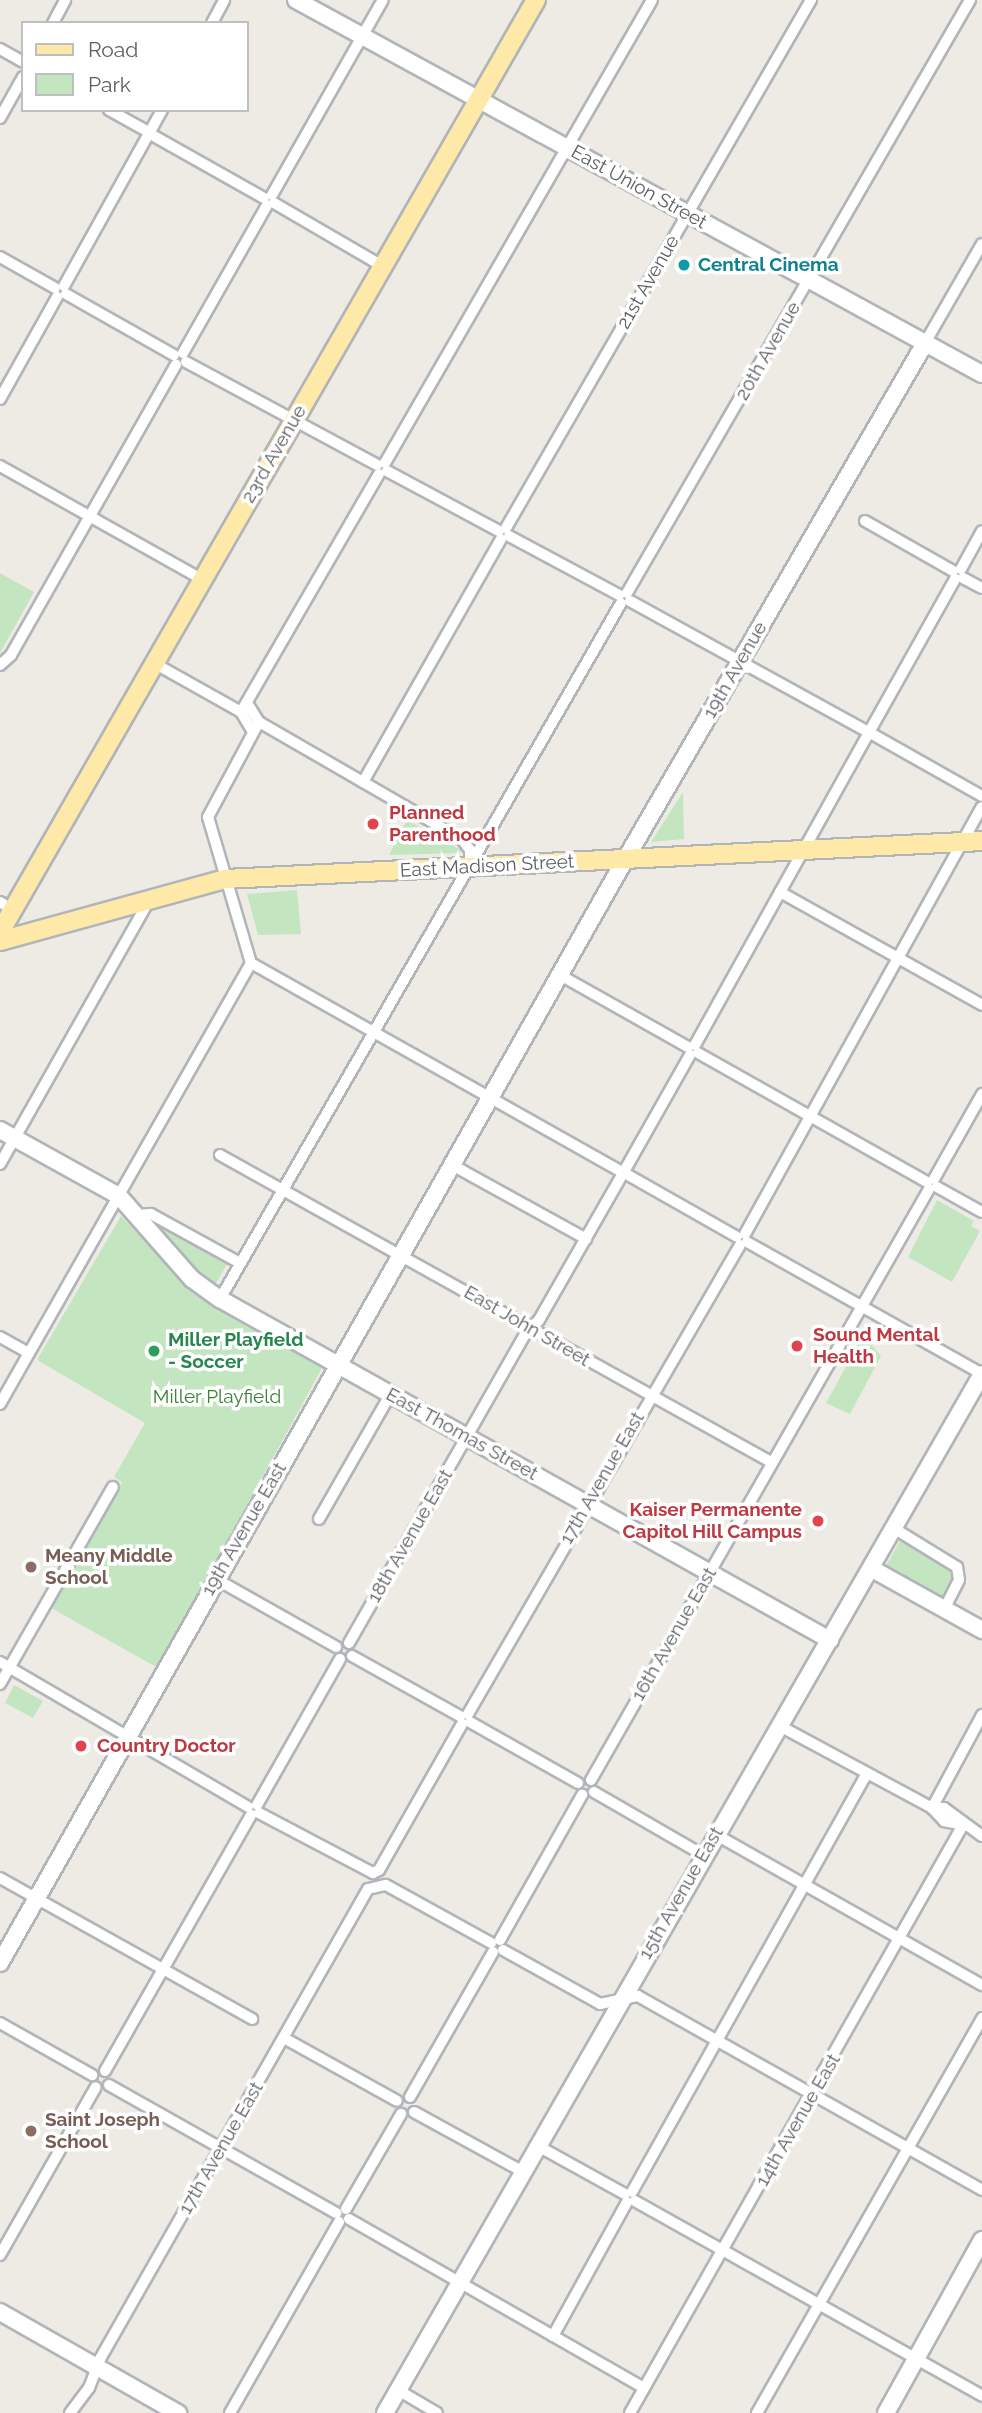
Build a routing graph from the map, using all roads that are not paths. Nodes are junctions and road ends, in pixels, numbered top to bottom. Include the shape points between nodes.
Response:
1 (65, 0) edge
2 (225, 0) edge
3 (296, 0) edge
4 (383, 0) edge
5 (536, 0) edge
6 (652, 0) edge
7 (811, 0) edge
8 (970, 0) edge
9 (54, 21) edge
10 (213, 21) edge
11 (362, 37) junction
12 (0, 49) edge
13 (21, 61) edge
14 (21, 81) edge
15 (479, 101) junction
16 (112, 112) edge
17 (161, 112) edge
18 (0, 118) edge
19 (149, 133) junction
20 (567, 148) junction
21 (269, 200) junction
22 (688, 214) junction
23 (982, 244) edge
24 (0, 257) edge
25 (384, 267) junction
26 (809, 281) junction
27 (61, 291) junction
28 (925, 343) junction
29 (179, 359) junction
30 (982, 374) edge
31 (0, 399) edge
32 (294, 420) junction
33 (0, 466) edge
34 (382, 468) junction
35 (91, 517) junction
36 (865, 521) dead end
37 (982, 531) edge
38 (504, 534) junction
39 (958, 574) junction
40 (201, 579) junction
41 (982, 588) edge
42 (624, 598) junction
43 (740, 661) junction
44 (152, 662) junction
45 (0, 665) edge
46 (244, 708) junction
47 (256, 727) junction
48 (869, 732) junction
49 (363, 782) junction
50 (982, 796) edge
51 (982, 807) edge
52 (491, 828) junction
53 (450, 830) junction
54 (471, 838) junction
55 (963, 841) junction
56 (982, 841) edge
57 (805, 849) junction
58 (474, 858) junction
59 (626, 859) junction
60 (225, 879) junction
61 (779, 892) junction
62 (150, 898) junction
63 (11, 903) edge
64 (46, 927) junction
65 (0, 932) edge
66 (0, 941) edge
67 (897, 957) junction
68 (251, 963) junction
69 (560, 975) junction
70 (982, 1005) edge
71 (372, 1032) junction
72 (693, 1050) junction
73 (982, 1094) edge
74 (492, 1098) junction
75 (810, 1116) junction
76 (7, 1134) edge
77 (220, 1155) dead end
78 (0, 1164) edge
79 (454, 1166) junction
80 (624, 1173) junction
81 (932, 1184) junction
82 (282, 1190) junction
83 (120, 1196) junction
84 (982, 1212) edge
85 (136, 1215) junction
86 (586, 1239) junction
87 (742, 1239) junction
88 (402, 1255) junction
89 (240, 1263) junction
90 (220, 1299) junction
91 (862, 1307) junction
92 (531, 1328) junction
93 (0, 1338) edge
94 (29, 1353) junction
95 (339, 1364) junction
96 (982, 1374) edge
97 (390, 1395) junction
98 (651, 1396) junction
99 (0, 1404) edge
100 (466, 1437) junction
101 (771, 1462) junction
102 (113, 1487) dead end
103 (587, 1505) junction
104 (319, 1519) dead end
105 (895, 1529) junction
106 (872, 1569) junction
107 (708, 1572) junction
108 (216, 1579) junction
109 (944, 1609) junction
110 (982, 1630) edge
111 (830, 1640) junction
112 (349, 1643) junction
113 (336, 1647) junction
114 (352, 1656) junction
115 (340, 1659) junction
116 (5, 1665) edge
117 (0, 1684) edge
118 (982, 1715) edge
119 (465, 1719) junction
120 (779, 1726) junction
121 (127, 1736) junction
122 (867, 1774) junction
123 (591, 1780) junction
124 (578, 1783) junction
125 (594, 1792) junction
126 (582, 1795) junction
127 (932, 1808) junction
128 (254, 1810) junction
129 (963, 1825) junction
130 (715, 1834) junction
131 (982, 1836) edge
132 (703, 1855) junction
133 (0, 1878) edge
134 (374, 1879) junction
135 (804, 1885) junction
136 (36, 1898) junction
137 (901, 1940) junction
138 (496, 1946) junction
139 (0, 1963) edge
140 (163, 1969) junction
141 (982, 1985) edge
142 (620, 2001) junction
143 (252, 2018) dead end
144 (982, 2018) edge
145 (0, 2023) edge
146 (284, 2038) junction
147 (718, 2042) junction
148 (105, 2071) junction
149 (92, 2075) junction
150 (108, 2085) junction
151 (96, 2087) junction
152 (813, 2094) junction
153 (410, 2097) junction
154 (397, 2101) junction
155 (414, 2112) junction
156 (401, 2114) junction
157 (538, 2146) junction
158 (222, 2148) junction
159 (909, 2148) junction
160 (523, 2172) junction
161 (982, 2190) edge
162 (630, 2197) junction
163 (343, 2216) junction
164 (982, 2240) edge
165 (723, 2251) junction
166 (0, 2255) edge
167 (460, 2282) junction
168 (819, 2305) junction
169 (0, 2312) edge
170 (553, 2336) junction
171 (916, 2359) junction
172 (96, 2367) junction
173 (644, 2388) junction
174 (398, 2390) junction
175 (982, 2396) edge
176 (70, 2413) edge
177 (178, 2413) edge
178 (230, 2413) edge
179 (385, 2413) edge
180 (437, 2413) edge
181 (630, 2413) edge
182 (757, 2413) edge
183 (886, 2413) edge

1 - 9 street
2 - 10 street
3 - 11 street, East Union Street
4 - 11 street
5 - 15 main road, 23rd Avenue
6 - 20 street
7 - 22 street, 21st Avenue
8 - 26 street, 20th Avenue
11 - 15 street, East Union Street
11 - 21 street
12 - 13 street
14 - 18 street
15 - 20 street, East Union Street
15 - 25 main road, 23rd Avenue
16 - 19 street
17 - 19 street
19 - 21 street
19 - 27 street
20 - 22 street, East Union Street
20 - 34 street
21 - 25 street
21 - 29 street
22 - 26 street, East Union Street
22 - 38 street, 21st Avenue
23 - 28 street, 19th Avenue
24 - 27 street
25 - 32 main road, 23rd Avenue
26 - 28 street, East Union Street
26 - 42 street, 20th Avenue
27 - 29 street
27 - 31 street
28 - 30 street, East Union Street
28 - 43 street, 19th Avenue
29 - 32 street
29 - 35 street
32 - 34 street
32 - 40 main road, 23rd Avenue
33 - 35 street
34 - 38 street
34 - 46 street
35 - 40 street
35 - 45 street via 11,655
36 - 39 street
37 - 39 street, 18th Avenue East
38 - 42 street
38 - 49 street, 21st Avenue
39 - 41 street
39 - 48 street, 18th Avenue East
40 - 44 main road, 23rd Avenue
42 - 43 street
42 - 52 street, 20th Avenue
43 - 48 street
43 - 59 street, 19th Avenue
44 - 46 street
44 - 63 main road, 23rd Avenue
46 - 47 street
47 - 49 street
47 - 60 street via 208,817
48 - 50 street
48 - 57 street, 18th Avenue East
49 - 53 street
51 - 55 street, 17th Avenue East
52 - 54 street
52 - 58 street, 20th Avenue
53 - 54 street
53 - 58 street via 468,844
54 - 58 street
55 - 56 main road, East Madison Street
55 - 57 main road, East Madison Street
55 - 67 street, 17th Avenue East
57 - 59 main road, East Madison Street
57 - 61 street, 18th Avenue East
58 - 59 main road, East Madison Street
58 - 60 main road, East Madison Street
58 - 71 street, 20th Avenue
59 - 69 street, 19th Avenue
60 - 62 main road, East Madison Street
60 - 68 street
61 - 67 street
61 - 72 street, 18th Avenue East
62 - 64 main road, East Madison Street
62 - 76 street
63 - 64 main road
63 - 65 main road, 23rd Avenue
64 - 66 main road, East Madison Street
67 - 70 street
67 - 75 street, 17th Avenue East
68 - 71 street
68 - 83 street
69 - 72 street
69 - 74 street, 19th Avenue
71 - 74 street
71 - 82 street, 20th Avenue
72 - 75 street
72 - 80 street, 18th Avenue East
73 - 81 street, 16th Avenue East
74 - 79 street, 19th Avenue East
74 - 80 street
75 - 81 street
75 - 87 street, 17th Avenue East
76 - 78 street
76 - 83 street
77 - 82 street, East John Street
79 - 86 street
79 - 88 street, 19th Avenue East
80 - 86 street, 18th Avenue East
80 - 87 street
81 - 84 street
81 - 91 street, 16th Avenue East
82 - 88 street, East John Street
82 - 89 street, 20th Avenue
83 - 85 street, East Thomas Street
83 - 94 street
85 - 89 street via 151,1214
85 - 90 street, East Thomas Street via 192,1279
86 - 92 street, 18th Avenue East
87 - 91 street
87 - 98 street, 17th Avenue East
88 - 92 street, East John Street
88 - 95 street, 19th Avenue East
89 - 90 street, 20th Avenue
90 - 95 street, East Thomas Street
91 - 96 street
91 - 101 street, 16th Avenue East
92 - 98 street, East John Street
92 - 100 street, 18th Avenue East
93 - 94 street
94 - 99 street
95 - 97 street, East Thomas Street
95 - 108 street, 19th Avenue East
96 - 105 street, 15th Avenue East
97 - 100 street, East Thomas Street
97 - 104 street
98 - 101 street, East John Street
98 - 103 street, 17th Avenue East
100 - 103 street, East Thomas Street
100 - 112 street, 18th Avenue East
101 - 107 street, 16th Avenue East
102 - 116 street
103 - 107 street, East Thomas Street
103 - 119 street, 17th Avenue East
105 - 106 street, 15th Avenue East
105 - 109 street via 957,1567 959,1580
106 - 109 street
106 - 111 street, 15th Avenue East
107 - 111 street, East Thomas Street
107 - 123 street, 16th Avenue East
108 - 113 street
108 - 121 street, 19th Avenue East
109 - 110 street
111 - 120 street, 15th Avenue East
112 - 113 street
112 - 114 street
113 - 115 street
114 - 115 street
114 - 119 street
115 - 128 street
116 - 117 street
116 - 121 street
118 - 127 street
119 - 124 street
119 - 134 street, 17th Avenue East
120 - 122 street
120 - 130 street, 15th Avenue East
121 - 128 street
121 - 136 street, 19th Avenue East
122 - 127 street
122 - 135 street
123 - 124 street
123 - 125 street
124 - 126 street
125 - 126 street
125 - 132 street
126 - 138 street
127 - 129 street via 944,1808
128 - 134 street
128 - 140 street
129 - 131 street
129 - 137 street, 14th Avenue East
130 - 132 street, 15th Avenue East
130 - 135 street
132 - 142 street, 15th Avenue East
133 - 136 street
134 - 138 street
134 - 146 street, 17th Avenue East
135 - 137 street
135 - 147 street
136 - 139 street, 19th Avenue East
136 - 140 street
137 - 141 street
137 - 152 street, 14th Avenue East
138 - 142 street via 600,2004
138 - 153 street
140 - 143 street
140 - 148 street
142 - 147 street via 638,1996
142 - 157 street, 15th Avenue East
144 - 159 street
145 - 149 street
146 - 154 street
146 - 158 street, 17th Avenue East
147 - 152 street
147 - 162 street
148 - 149 street
148 - 150 street
149 - 151 street
150 - 151 street
150 - 158 street
151 - 166 street
152 - 159 street
152 - 165 street, 14th Avenue East
153 - 154 street
153 - 155 street
154 - 156 street
155 - 156 street
155 - 160 street
156 - 163 street
157 - 160 street, 15th Avenue East
157 - 162 street
158 - 163 street
158 - 172 street, 17th Avenue East
159 - 161 street
159 - 168 street
160 - 167 street, 15th Avenue East
162 - 165 street
162 - 170 street
163 - 167 street
163 - 178 street
164 - 171 street
165 - 168 street
165 - 173 street, 14th Avenue East
167 - 170 street
167 - 174 street, 15th Avenue East
168 - 171 street
168 - 182 street
169 - 172 street
170 - 173 street
171 - 175 street
171 - 183 street
172 - 176 street, 17th Avenue East via 89,2388
172 - 177 street
173 - 181 street, 14th Avenue East
174 - 179 street, 15th Avenue East
174 - 180 street

